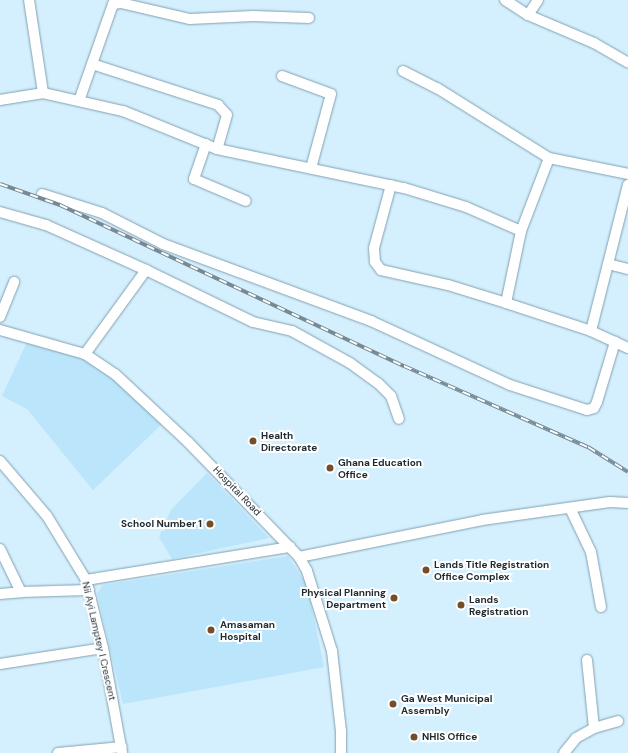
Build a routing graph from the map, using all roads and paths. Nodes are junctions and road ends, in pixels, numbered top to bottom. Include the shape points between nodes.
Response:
1 (29, 0) edge
2 (505, 0) edge
3 (538, 0) edge
4 (528, 15) junction
5 (309, 18) dead end
6 (628, 63) edge
7 (92, 64) junction
8 (403, 71) dead end
9 (282, 76) dead end
10 (43, 93) junction
11 (0, 100) edge
12 (79, 100) junction
13 (206, 144) junction
14 (217, 149) junction
15 (549, 158) junction
16 (311, 168) junction
17 (628, 174) edge
18 (391, 185) junction
19 (628, 185) edge
20 (42, 194) dead end
21 (246, 201) dead end
22 (0, 212) edge
23 (521, 231) junction
24 (608, 264) junction
25 (628, 269) edge
26 (146, 270) junction
27 (14, 282) dead end
28 (506, 303) junction
29 (0, 317) edge
30 (0, 330) edge
31 (591, 331) junction
32 (615, 342) junction
33 (628, 348) edge
34 (85, 354) junction
35 (399, 419) dead end
36 (0, 461) edge
37 (628, 503) edge
38 (570, 508) junction
39 (290, 547) junction
40 (0, 549) edge
41 (299, 557) junction
42 (88, 585) junction
43 (21, 592) junction
44 (0, 594) edge
45 (601, 607) dead end
46 (103, 648) junction
47 (587, 660) dead end
48 (0, 664) edge
49 (618, 721) dead end
50 (594, 728) junction
51 (122, 750) edge
52 (58, 753) edge
53 (341, 753) edge
54 (564, 753) edge

1 - 10 street
2 - 4 street
3 - 4 street
4 - 6 street via 594,43
5 - 7 street via 253,16 190,19 121,3 113,4
7 - 12 street
7 - 14 street via 218,105 227,115
8 - 15 street via 437,88
9 - 16 street via 331,94
10 - 11 street
10 - 12 street
12 - 13 street via 123,111
13 - 14 street
13 - 21 street via 193,175 196,182
14 - 16 street
15 - 17 street
15 - 23 street
16 - 18 street
18 - 23 street via 466,207
18 - 28 street via 374,248 375,262 381,270 448,285
19 - 24 street
20 - 32 street via 102,213 126,227 218,265 284,287 371,321 510,385 587,410 594,408 597,402
22 - 26 street via 46,225
23 - 28 street
24 - 25 street
24 - 31 street
26 - 34 street
26 - 35 street via 253,322 292,331 350,363 391,396
27 - 29 street
28 - 31 street
30 - 34 street, Hospital Road
31 - 32 street
32 - 33 street
34 - 39 street, Hospital Road via 115,374 139,396 204,458
36 - 42 street, Nii Ayi Lamptey I Crescent via 47,516
37 - 38 street via 610,502
38 - 41 street via 482,520
38 - 45 street via 591,552
39 - 41 street, Hospital Road
39 - 42 street
40 - 43 street
41 - 53 street, Hospital Road via 307,571 332,651
42 - 43 street
42 - 46 street, Nii Ayi Lamptey I Crescent
43 - 44 street
46 - 48 street
46 - 51 street, Nii Ayi Lamptey I Crescent
47 - 50 street
49 - 50 street
50 - 54 street via 576,738
51 - 52 street

